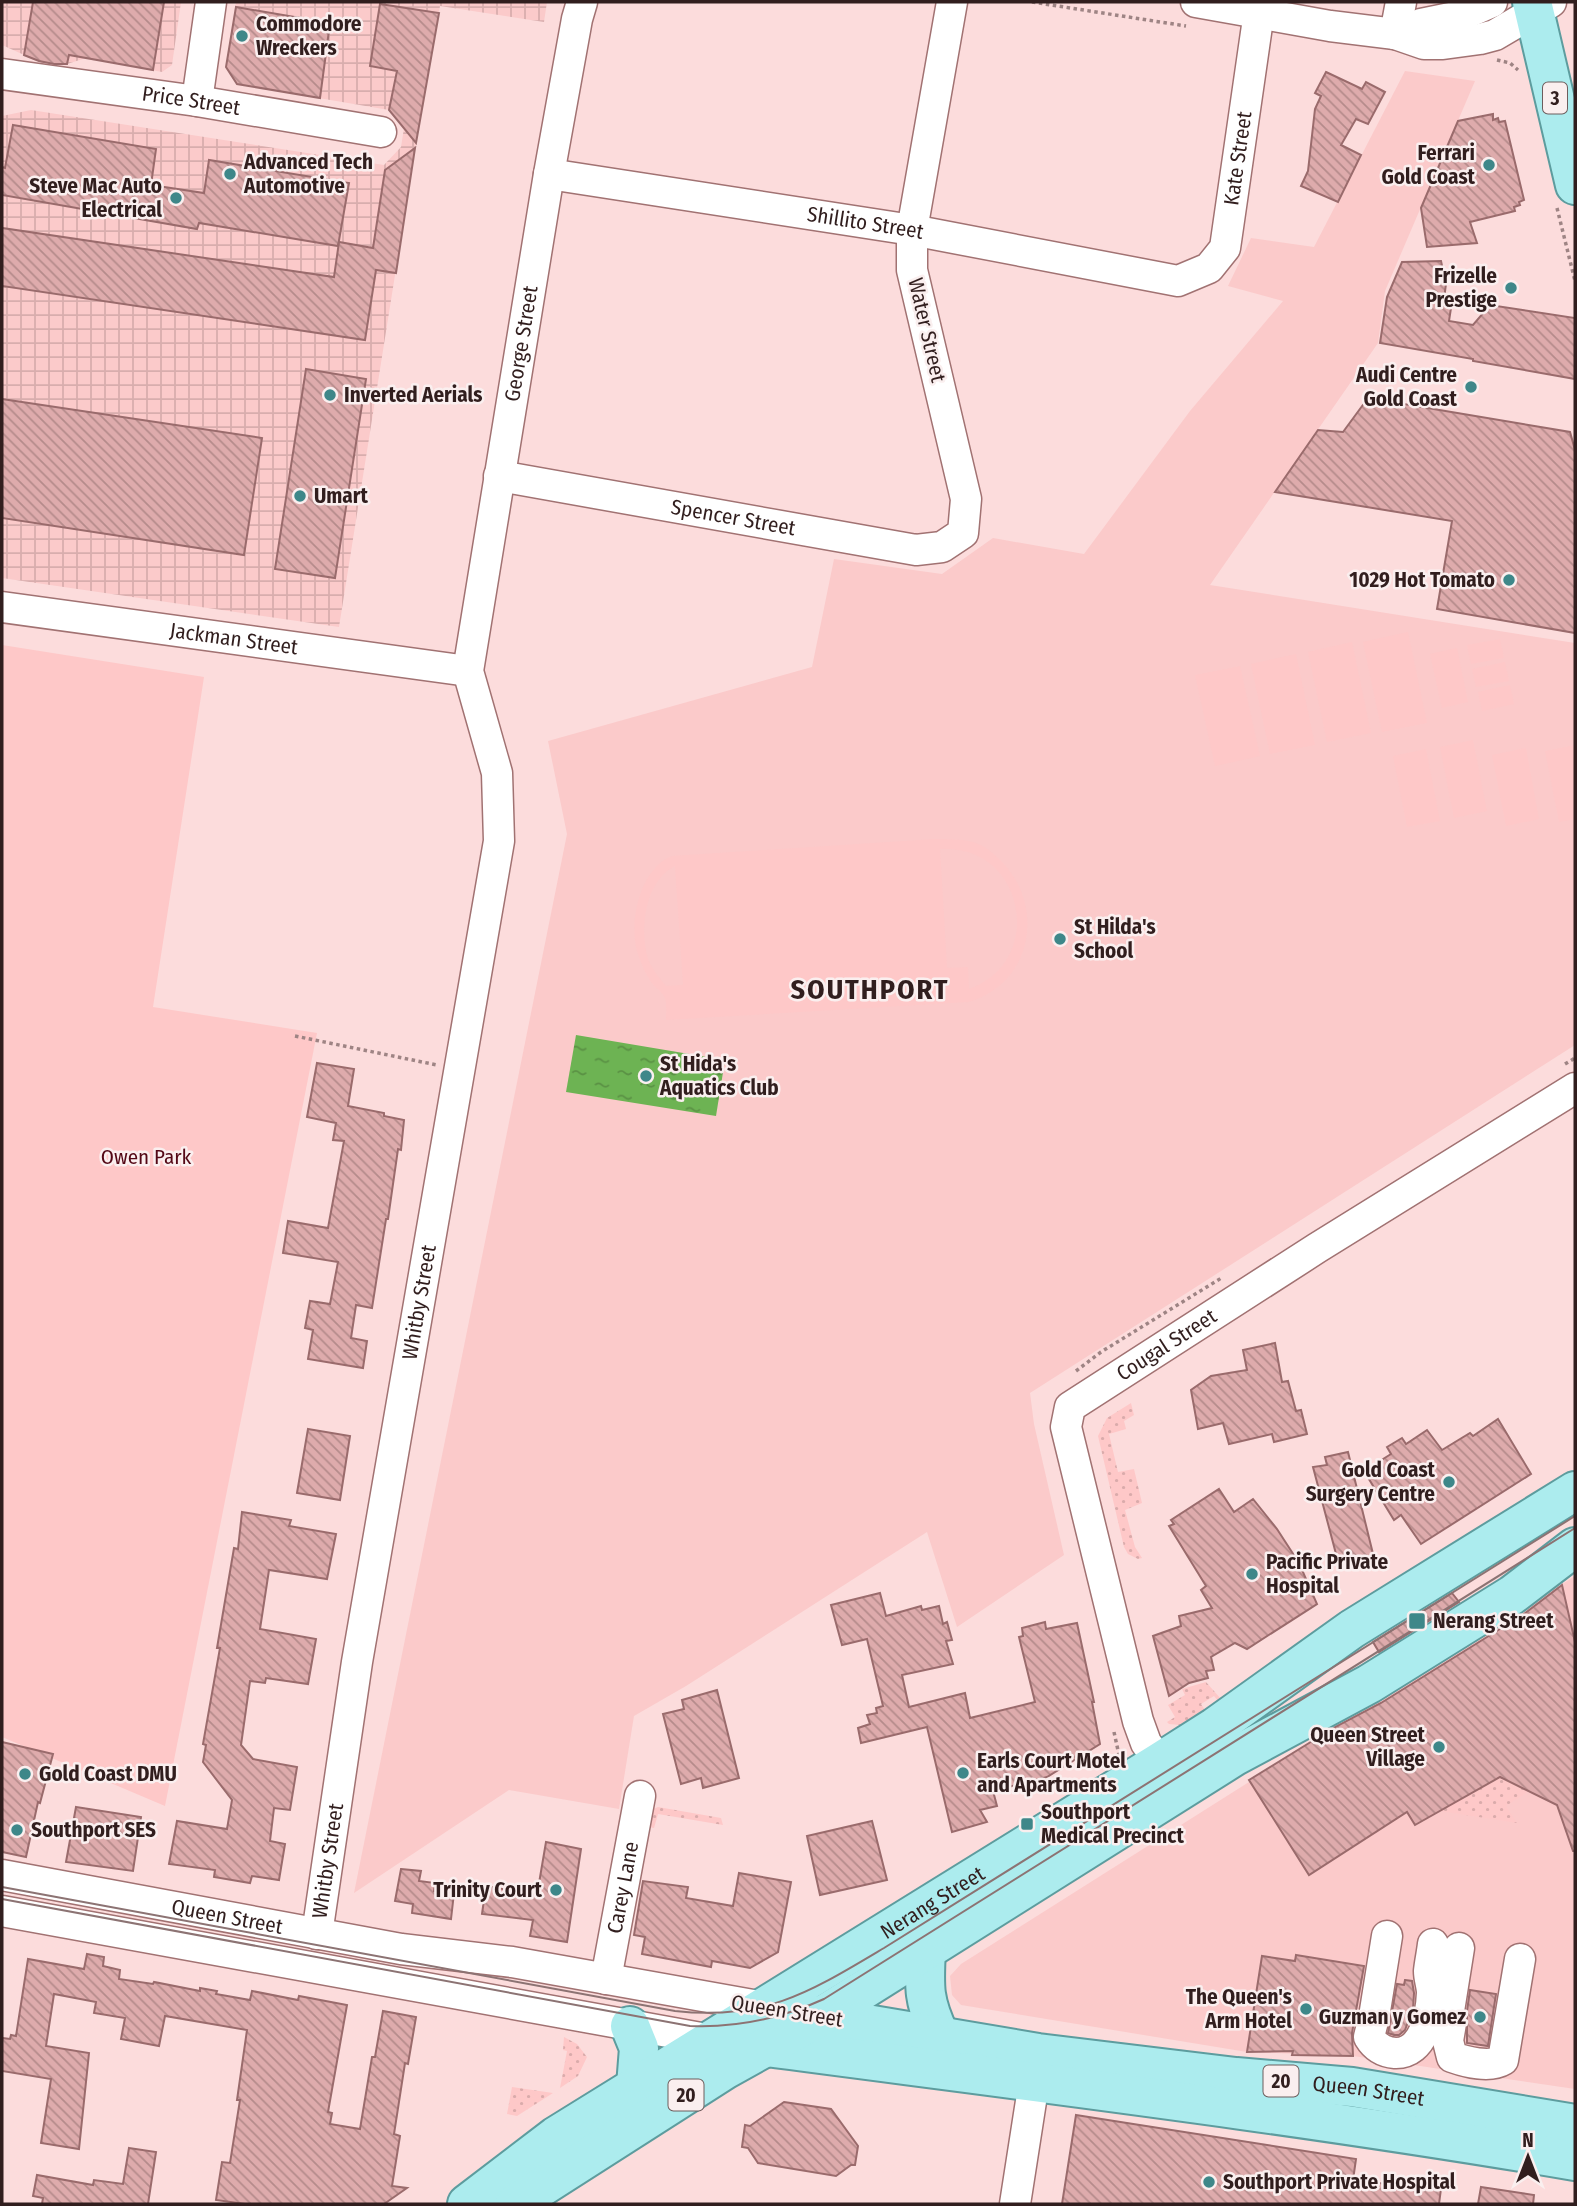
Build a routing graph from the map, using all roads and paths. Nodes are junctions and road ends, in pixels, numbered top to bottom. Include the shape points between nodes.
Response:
1 (211, 2) edge
2 (952, 2) edge
3 (1032, 2) edge
4 (1401, 2) edge
5 (1492, 2) edge
6 (1539, 5) edge
7 (579, 8) edge
8 (1259, 12) junction
9 (1193, 14) edge
10 (1395, 34) junction
11 (1488, 58) dead end
12 (2, 74) edge
13 (1521, 74) dead end
14 (197, 102) junction
15 (381, 132) dead end
16 (549, 174) junction
17 (1566, 193) edge
18 (912, 230) junction
19 (1178, 281) joint
20 (1575, 281) edge
21 (499, 476) junction
22 (963, 533) joint
23 (2, 607) edge
24 (468, 671) junction
25 (295, 1036) dead end
26 (1575, 1058) edge
27 (459, 1069) junction
28 (1569, 1077) edge
29 (1231, 1271) dead end
30 (1073, 1374) dead end
31 (1575, 1491) edge
32 (1575, 1547) edge
33 (1114, 1731) dead end
34 (1120, 1757) dead end
35 (1160, 1762) junction
36 (639, 1796) dead end
37 (2, 1875) edge
38 (2, 1911) edge
39 (317, 1934) junction
40 (1387, 1936) dead end
41 (926, 1949) junction
42 (1520, 1959) dead end
43 (607, 1979) junction
44 (764, 2007) junction
45 (820, 2017) junction
46 (630, 2026) junction
47 (940, 2036) junction
48 (712, 2040) junction
49 (766, 2047) junction
50 (1034, 2082) junction
51 (636, 2086) junction
52 (1575, 2124) edge
53 (1575, 2161) edge
54 (467, 2204) edge
55 (515, 2204) edge
56 (1015, 2204) edge

1 - 14 street
2 - 18 street, Water Street
3 - 9 path
4 - 10 street
5 - 10 street
6 - 10 street via 1495,35 1462,43 1424,44
6 - 17 main road, 3
7 - 16 street, George Street
8 - 9 street
8 - 10 street
8 - 19 street, Kate Street via 1224,248 1209,268
11 - 13 path via 1510,63
12 - 14 street, Price Street
14 - 15 street, Price Street
16 - 18 street, Shillito Street
16 - 21 street, George Street
17 - 20 path
18 - 19 street, Shillito Street
18 - 22 street, Water Street via 912,270 966,499
21 - 22 street, Spencer Street via 916,550 942,547
21 - 24 street, George Street
23 - 24 street, Jackman Street
24 - 27 street, Whitby Street via 497,774 499,841
25 - 27 path
26 - 28 path
27 - 39 street, Whitby Street via 357,1662
28 - 35 street, Cougal Street via 1317,1248 1070,1407 1066,1427 1142,1733
29 - 30 path
31 - 35 main road, Nerang Street via 1352,1629
32 - 41 main road, Nerang Street via 1512,1595 1335,1704 1235,1756
33 - 34 path
35 - 44 main road, Nerang Street
36 - 43 street, Carey Lane
37 - 39 street, Queen Street
38 - 46 street, Queen Street
39 - 43 street, Queen Street
40 - 42 street via 1368,2037 1388,2052 1409,2050 1422,2036 1431,2003 1429,1973 1446,1946 1452,2057 1490,2064 1503,2060
41 - 45 main road, Nerang Street
41 - 47 main road via 925,1998
43 - 44 street, Queen Street
44 - 45 main road, Queen Street / 20
44 - 48 main road, Nerang Street / 20
45 - 47 main road, Queen Street / 20
45 - 49 main road, Nerang Street / 20
46 - 48 street, Queen Street
46 - 51 main road via 639,2049
47 - 52 main road, Queen Street / 20 via 1051,2055 1352,2087
48 - 49 main road, Queen Street / 20
48 - 51 main road, Nerang Street / 20
49 - 50 main road, Queen Street / 20
49 - 55 main road, Nerang Street / 20
50 - 53 main road, Queen Street / 20 via 1276,2113
50 - 56 street
51 - 54 main road, Nerang Street / 20 via 556,2136

